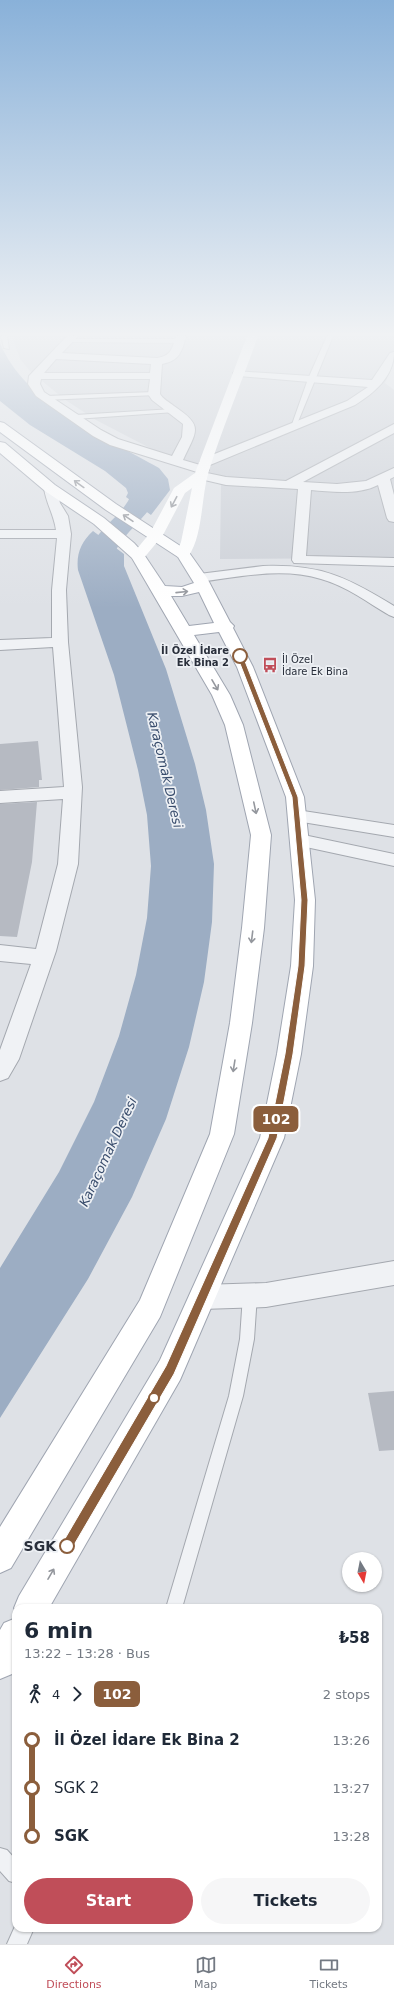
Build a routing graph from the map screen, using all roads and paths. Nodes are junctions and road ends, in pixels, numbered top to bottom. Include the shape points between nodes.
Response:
1 (1, 427) edge
2 (88, 427) edge
3 (190, 427) edge
4 (219, 427) edge
5 (297, 427) edge
6 (394, 428) edge
7 (292, 429) joint
8 (0, 446) edge
9 (176, 462) junction
10 (203, 469) junction
11 (388, 475) edge
12 (288, 485) junction
13 (305, 486) junction
14 (50, 488) junction
15 (394, 518) edge
16 (150, 532) junction
17 (0, 534) edge
18 (64, 534) junction
19 (133, 551) junction
20 (299, 560) junction
21 (394, 562) edge
22 (194, 571) junction
23 (160, 590) junction
24 (394, 612) edge
25 (226, 626) junction
26 (184, 632) junction
27 (60, 642) junction
28 (0, 645) edge
29 (73, 793) junction
30 (0, 797) edge
31 (297, 816) junction
32 (394, 831) edge
33 (299, 840) junction
34 (394, 860) edge
35 (0, 953) edge
36 (43, 956) junction
37 (0, 1072) edge
38 (394, 1273) edge
39 (250, 1295) junction
40 (202, 1298) junction
41 (0, 1557) edge
42 (34, 1604) edge
43 (175, 1604) edge
44 (12, 1642) edge
45 (0, 1662) edge
46 (0, 1857) edge
47 (12, 1870) edge
48 (22, 1932) edge
49 (17, 1944) edge

16 -> 1 main road via 111,507
2 - 9 street via 114,442
3 - 9 street
4 - 10 main road
5 - 7 street
6 - 12 street
7 - 10 street
8 - 14 main road
9 - 10 street
10 - 12 street via 226,481
10 -> 16 main road via 179,491
10 - 22 main road via 188,542
11 - 13 street via 357,488
11 - 15 street
12 - 13 street
13 - 20 street
14 - 18 street via 61,516
14 - 19 main road via 99,521
16 - 19 main road
16 - 22 main road
17 - 18 street
18 - 27 street via 59,590
19 - 23 main road
20 - 21 street
20 - 22 street via 243,560
23 -> 22 main road via 194,590
22 - 24 street via 311,572 354,588
22 - 25 main road
23 - 26 main road
25 - 26 main road
25 - 31 main road via 245,667 295,797
26 -> 41 main road via 221,695 234,725 261,835 242,1016 222,1134 150,1308
27 - 28 street
27 - 29 street
29 - 30 street
29 - 36 street via 68,864
31 - 32 street
31 - 33 main road
33 - 34 street
33 - 40 main road via 304,900 302,966 289,1054 272,1138
35 - 36 street
36 - 37 street via 8,1059
38 - 39 street via 266,1295
39 - 40 street
39 - 43 lane via 247,1339 236,1396
42 -> 40 main road via 170,1370
44 - 45 main road
46 - 47 lane
48 - 49 lane

